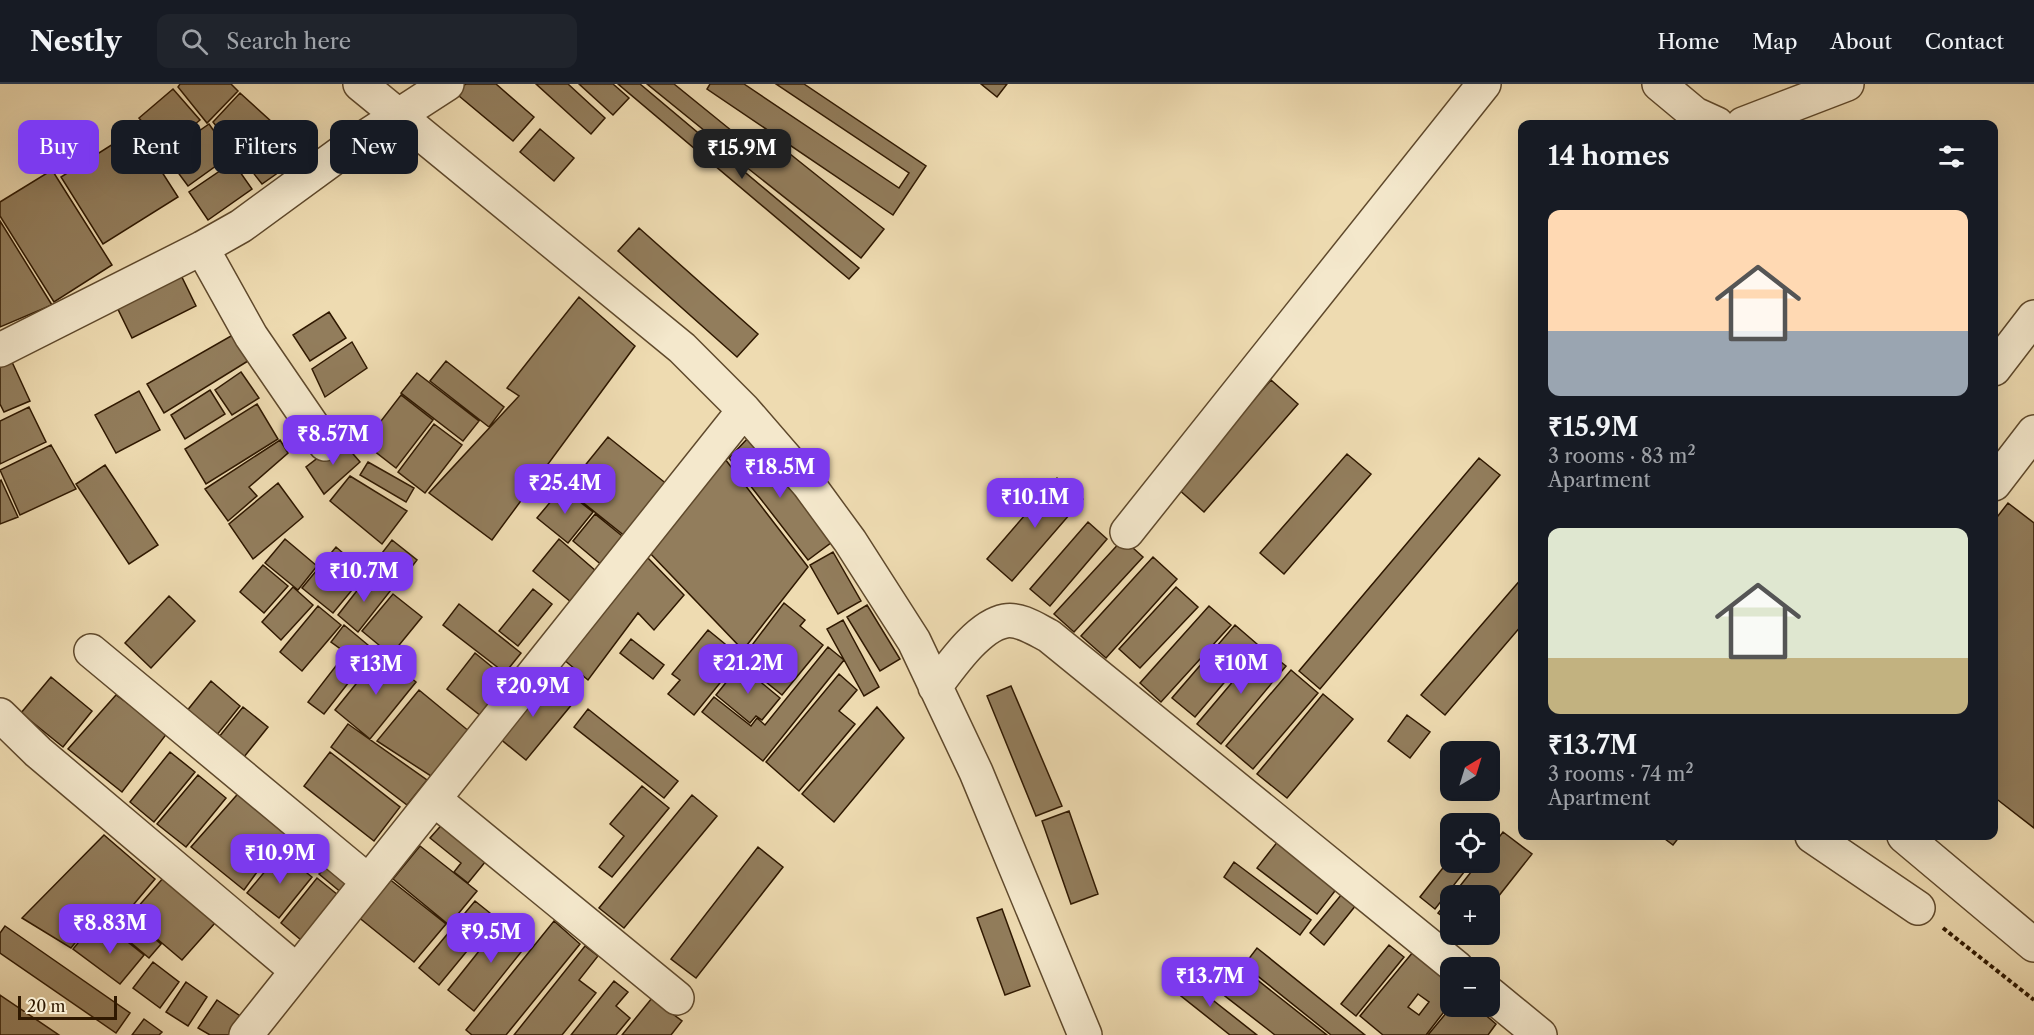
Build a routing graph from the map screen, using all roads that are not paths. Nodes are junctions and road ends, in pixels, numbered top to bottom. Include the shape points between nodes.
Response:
1 (360, 84) edge
2 (447, 84) edge
3 (1484, 84) edge
4 (1659, 84) edge
5 (1847, 84) edge
6 (398, 114) junction
7 (1708, 120) edge
8 (1753, 120) edge
9 (202, 248) junction
10 (2034, 317) edge
11 (0, 350) edge
12 (1998, 364) edge
13 (744, 410) junction
14 (2034, 432) edge
15 (325, 444) dead end
16 (1998, 479) edge
17 (1127, 532) dead end
18 (91, 651) dead end
19 (935, 687) junction
20 (0, 715) edge
21 (434, 799) junction
22 (1818, 840) edge
23 (1909, 840) edge
24 (368, 881) junction
25 (1918, 908) road end
26 (2034, 945) edge
27 (1442, 957) edge
28 (296, 970) junction
29 (677, 998) dead end
30 (1500, 1002) edge
31 (246, 1035) edge
32 (1085, 1035) edge
33 (1540, 1035) edge

1 - 6 street
2 - 6 street
3 - 17 street
4 - 7 street
5 - 8 street
6 - 9 street via 241,226
6 - 13 street via 682,348
9 - 11 street
9 - 15 street via 251,336
10 - 12 street
13 - 19 street via 809,485 850,541 914,641
13 - 21 street
14 - 16 street
18 - 24 street
19 - 27 street via 961,653 983,633 1006,620 1028,624 1048,636
19 - 32 street via 976,772
20 - 28 street via 38,752
21 - 24 street
21 - 29 street
22 - 25 street
23 - 26 street
24 - 28 street
28 - 31 street
30 - 33 street

